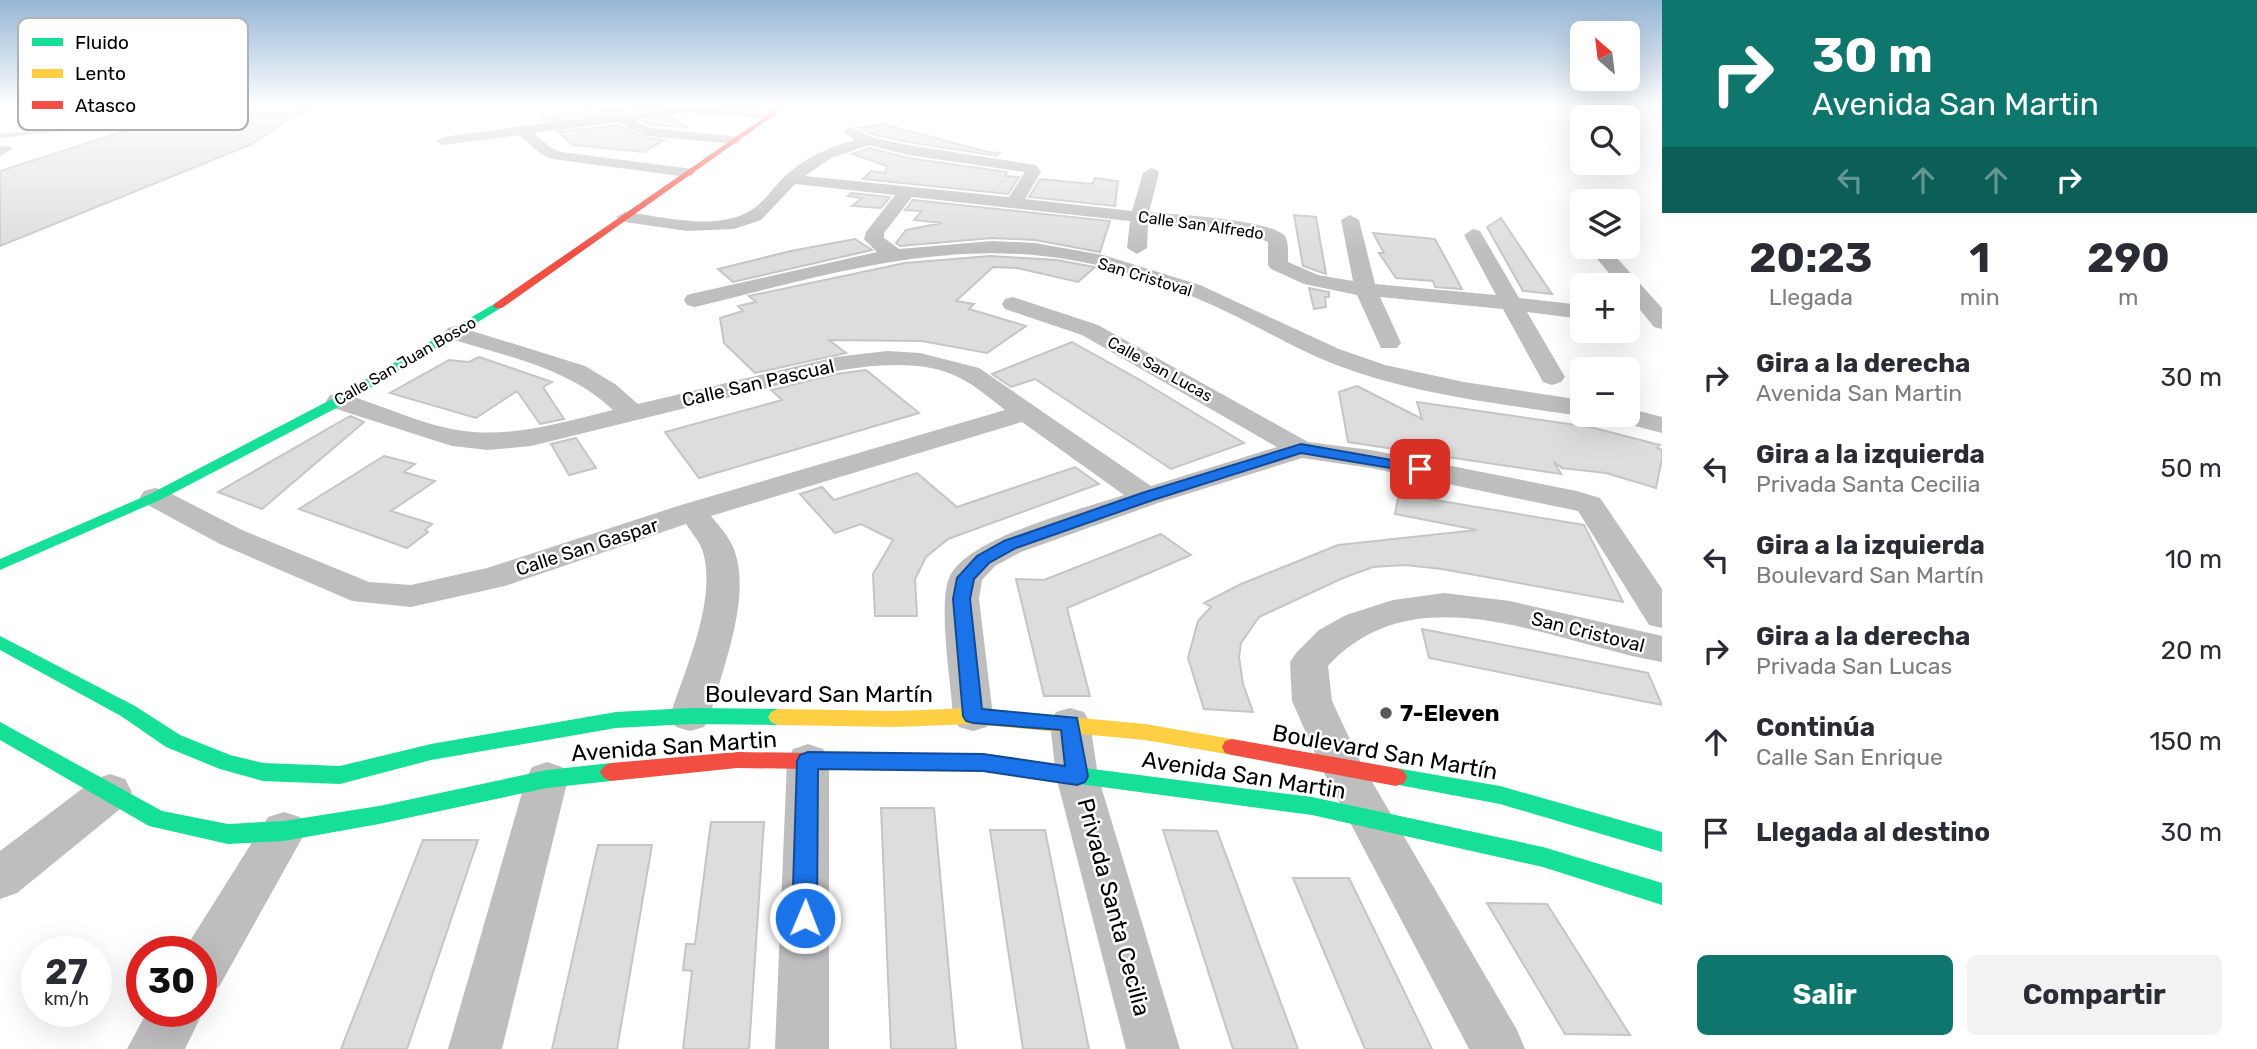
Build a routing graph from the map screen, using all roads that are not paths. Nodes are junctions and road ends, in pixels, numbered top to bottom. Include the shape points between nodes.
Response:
1 (553, 154) edge
2 (714, 154) edge
3 (828, 154) edge
4 (933, 154) edge
5 (687, 172) junction
6 (1151, 173) dead end
7 (791, 179) junction
8 (908, 191) junction
9 (1015, 202) junction
10 (1139, 216) junction
11 (625, 217) junction
12 (1350, 220) dead end
13 (1473, 235) dead end
14 (1137, 248) dead end
15 (896, 255) junction
16 (1607, 259) edge
17 (1365, 288) junction
18 (695, 300) dead end
19 (1511, 303) junction
20 (1013, 304) dead end
21 (1570, 310) edge
22 (1640, 319) edge
23 (1662, 322) edge
24 (456, 333) junction
25 (1389, 342) dead end
26 (1552, 377) dead end
27 (338, 401) junction
28 (1570, 406) edge
29 (631, 412) junction
30 (1026, 412) junction
31 (1640, 419) edge
32 (1662, 425) edge
33 (1301, 449) junction
34 (155, 496) junction
35 (1147, 496) junction
36 (692, 512) junction
37 (76, 531) junction
38 (13, 540) dead end
39 (0, 565) edge
40 (18, 575) dead end
41 (1662, 616) edge
42 (0, 642) edge
43 (1662, 649) edge
44 (690, 716) junction
45 (973, 716) junction
46 (1070, 723) junction
47 (0, 730) edge
48 (431, 752) junction
49 (808, 761) junction
50 (1343, 769) junction
51 (1077, 776) junction
52 (547, 779) junction
53 (110, 792) junction
54 (425, 804) junction
55 (1370, 818) junction
56 (284, 831) junction
57 (1662, 842) edge
58 (0, 878) edge
59 (1662, 894) edge
60 (217, 943) edge
61 (168, 1027) edge
62 (155, 1049) edge
63 (475, 1049) edge
64 (802, 1049) edge
65 (1153, 1049) edge
66 (1498, 1049) edge

1 - 5 street
2 - 5 street, Calle San Juan Bosco
3 - 7 street
4 - 9 street via 1030,168 1033,172
5 - 11 street, Calle San Juan Bosco
6 - 10 street
7 - 8 street, Calle San Alfredo
7 - 11 street via 750,219 709,226
8 - 9 street, Calle San Alfredo
8 - 15 street via 875,232 874,239 881,247
9 - 10 street, Calle San Alfredo
10 - 14 street
10 - 17 street, Calle San Alfredo via 1269,234 1277,239 1278,265 1289,272
11 - 24 street, Calle San Juan Bosco
12 - 17 street
13 - 19 street
15 - 18 street, San Cristoval
15 - 28 street, San Cristoval via 958,248 1035,249 1104,263 1212,298 1345,360 1416,383
16 - 23 street
17 - 19 street, Calle San Alfredo
17 - 25 street
19 - 21 street, Calle San Alfredo
19 - 26 street
20 - 33 street, Calle San Lucas via 1090,330
22 - 23 street
24 - 27 street, Calle San Juan Bosco
24 - 29 street via 576,371
27 - 29 street, Calle San Pascual via 452,438 488,442 531,438
27 - 34 street, Calle San Juan Bosco
29 - 30 street, Calle San Pascual via 836,365 907,358 945,363 970,373
30 - 35 street, Calle San Pascual
30 - 36 street, Calle San Gaspar
31 - 32 street
33 - 35 street
33 - 41 street via 1371,459 1589,505
34 - 36 street, Calle San Gaspar via 231,537 364,593 411,596 493,578
34 - 37 street, Calle San Juan Bosco
35 - 45 street via 1010,545 983,559 966,578 961,599
36 - 44 street via 718,549 724,571 723,596
37 - 38 street
37 - 39 street, Calle San Juan Bosco
37 - 40 street
42 - 48 street, Boulevard San Martín via 128,710 173,741 263,772 340,775
43 - 50 street, San Cristoval via 1458,605 1393,611 1364,621 1334,638 1310,662 1312,701
44 - 45 street, Boulevard San Martín
44 - 48 street, Boulevard San Martín via 615,720
45 - 46 street, Boulevard San Martín
46 - 50 street, Boulevard San Martín via 1145,732
46 - 51 street, Privada Santa Cecilia
47 - 53 street, Avenida San Martin
48 - 54 street
49 - 51 street, Avenida San Martin via 983,763
49 - 52 street, Avenida San Martin via 737,760
49 - 64 street
50 - 55 street
50 - 57 street, Boulevard San Martín via 1500,795
51 - 55 street, Avenida San Martin via 1260,797
51 - 65 street, Privada Santa Cecilia
52 - 54 street, Avenida San Martin
52 - 63 street
53 - 56 street, Avenida San Martin via 157,818 180,824 228,834
53 - 58 street
54 - 56 street, Avenida San Martin
55 - 59 street, Avenida San Martin via 1543,857
55 - 66 street
56 - 60 street
61 - 62 street

